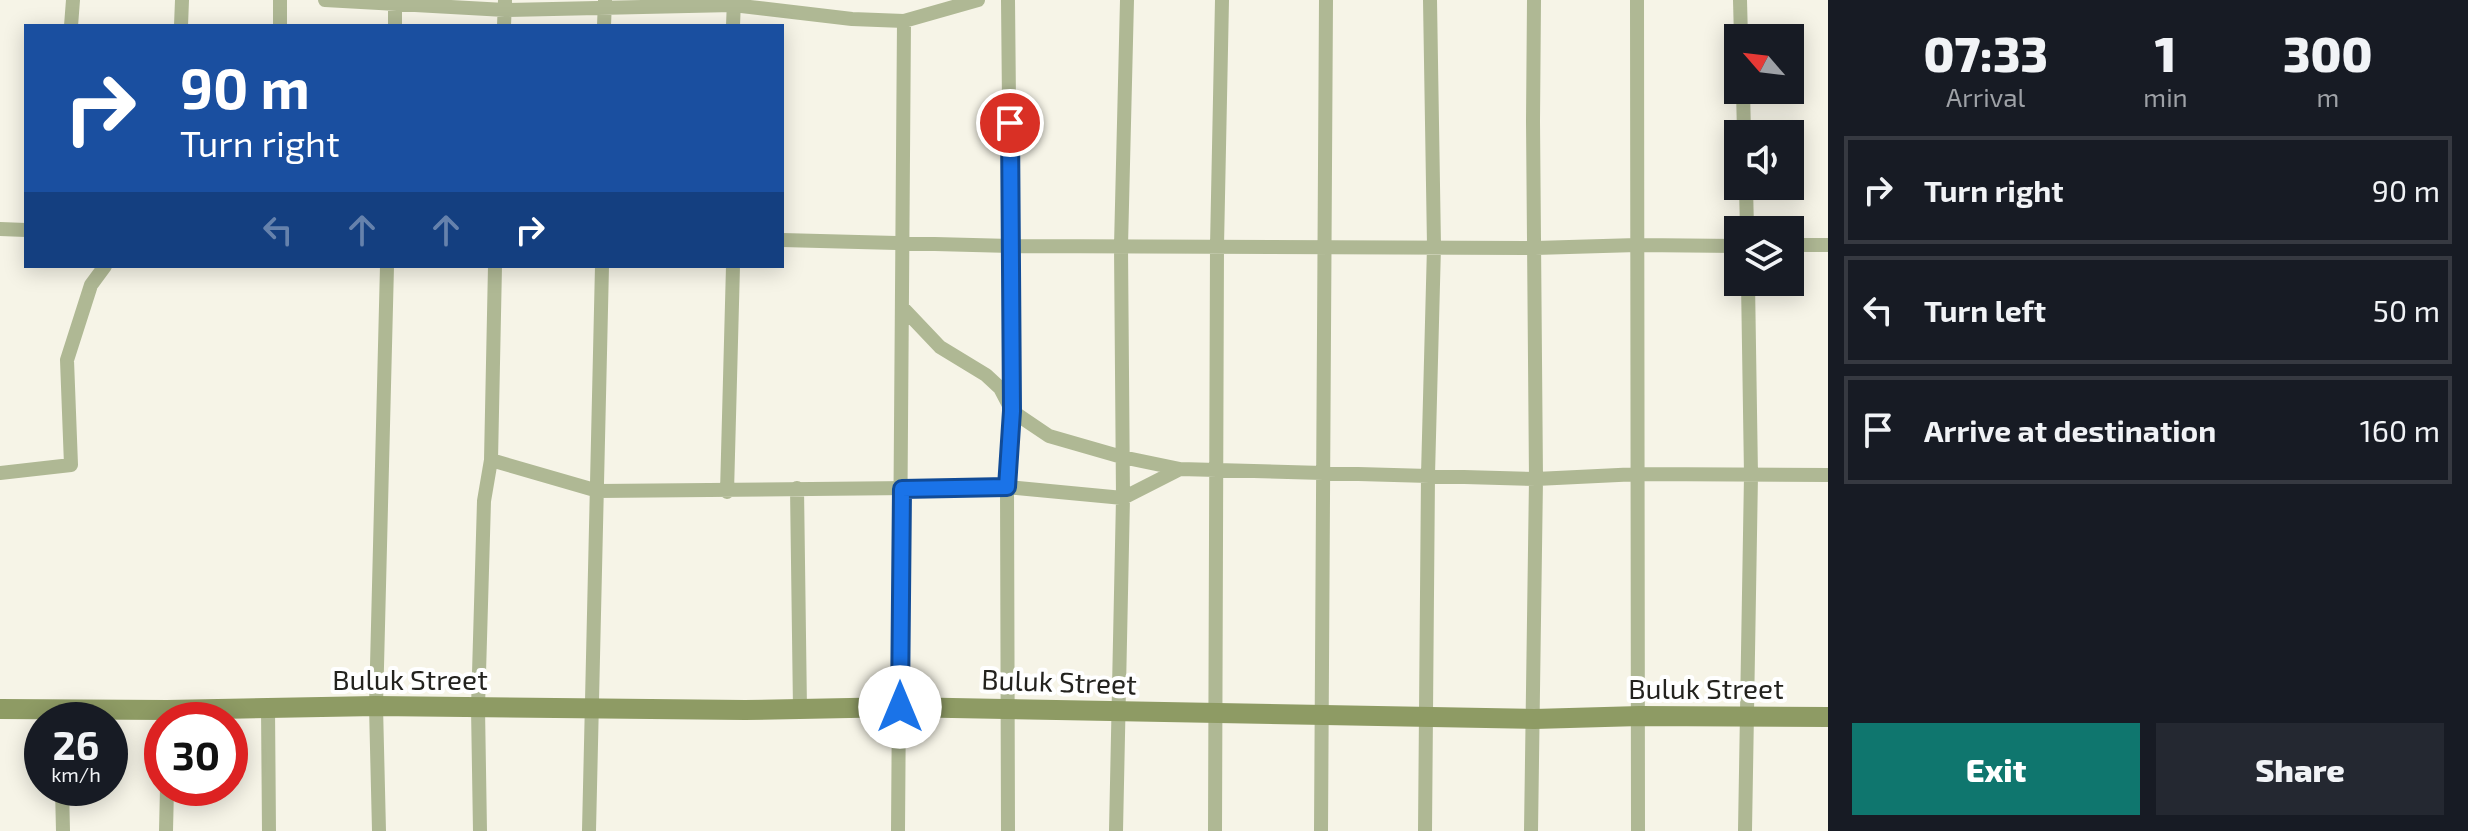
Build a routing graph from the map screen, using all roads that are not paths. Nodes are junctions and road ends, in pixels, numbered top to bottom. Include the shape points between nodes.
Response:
1 (73, 0) edge
2 (182, 0) edge
3 (280, 0) edge
4 (325, 0) edge
5 (978, 0) edge
6 (1008, 0) edge
7 (1127, 0) edge
8 (1222, 0) edge
9 (1326, 0) edge
10 (1430, 0) edge
11 (1534, 0) edge
12 (1637, 0) edge
13 (1740, 0) edge
14 (395, 2) edge
15 (734, 3) edge
16 (605, 4) edge
17 (505, 5) edge
18 (904, 21) junction
19 (71, 24) edge
20 (181, 24) edge
21 (280, 24) edge
22 (395, 24) edge
23 (604, 24) edge
24 (733, 24) edge
25 (1741, 24) edge
26 (0, 229) edge
27 (24, 230) edge
28 (784, 240) edge
29 (902, 243) junction
30 (1637, 245) junction
31 (1804, 245) edge
32 (1828, 245) edge
33 (1011, 246) junction
34 (1121, 246) junction
35 (1217, 246) junction
36 (1325, 246) junction
37 (1434, 246) junction
38 (1724, 246) edge
39 (1535, 248) junction
40 (104, 268) edge
41 (387, 268) edge
42 (495, 268) edge
43 (602, 268) edge
44 (733, 268) edge
45 (1748, 296) edge
46 (902, 307) junction
47 (1012, 411) junction
48 (1122, 457) junction
49 (491, 460) junction
50 (1180, 469) junction
51 (1215, 471) junction
52 (0, 473) edge
53 (1325, 474) junction
54 (1639, 474) junction
55 (1428, 475) junction
56 (1751, 475) junction
57 (1828, 475) edge
58 (1536, 479) junction
59 (1007, 487) junction
60 (797, 488) junction
61 (902, 489) junction
62 (598, 491) junction
63 (727, 492) junction
64 (1123, 498) junction
65 (376, 706) junction
66 (900, 707) junction
67 (268, 708) junction
68 (478, 708) junction
69 (1009, 708) junction
70 (0, 709) edge
71 (248, 709) edge
72 (592, 709) junction
73 (800, 709) junction
74 (24, 711) edge
75 (1116, 712) junction
76 (1217, 714) junction
77 (1426, 715) junction
78 (1322, 716) junction
79 (1640, 716) junction
80 (1746, 716) junction
81 (1828, 717) edge
82 (1534, 719) junction
83 (62, 806) edge
84 (167, 806) edge
85 (63, 831) edge
86 (166, 831) edge
87 (269, 831) edge
88 (379, 831) edge
89 (480, 831) edge
90 (589, 831) edge
91 (898, 831) edge
92 (1008, 831) edge
93 (1116, 831) edge
94 (1215, 831) edge
95 (1321, 831) edge
96 (1425, 831) edge
97 (1531, 831) edge
98 (1638, 831) edge
99 (1745, 831) edge

1 - 19 street
2 - 20 street
3 - 21 street
4 - 14 street
5 - 18 street
6 - 33 street
7 - 34 street
8 - 35 street
9 - 36 street
10 - 37 street
11 - 39 street
12 - 30 street
13 - 25 street
14 - 17 street
14 - 22 street
15 - 16 street
15 - 18 street
15 - 24 street
16 - 17 street
16 - 23 street
18 - 29 street
26 - 27 street
28 - 29 street
29 - 33 street
29 - 46 street
30 - 38 street
30 - 39 street
30 - 54 street
31 - 32 street
33 - 34 street
33 - 47 street
34 - 35 street
34 - 48 street
35 - 36 street
35 - 51 street
36 - 37 street
36 - 53 street
37 - 39 street
37 - 55 street
39 - 58 street
40 - 52 street via 91,285 67,360 71,465
41 - 65 street
42 - 49 street
43 - 62 street
44 - 63 street
45 - 56 street
46 - 47 street via 940,347 1000,388
46 - 61 street
47 - 48 street via 1049,436
47 - 59 street
48 - 50 street
48 - 64 street
49 - 62 street
49 - 68 street via 484,501
50 - 51 street
50 - 64 street
51 - 53 street
51 - 76 street
53 - 55 street
53 - 78 street
54 - 56 street
54 - 58 street
54 - 79 street
55 - 58 street
55 - 77 street
56 - 57 street
56 - 80 street
58 - 82 street
59 - 61 street
59 - 64 street
59 - 69 street
60 - 61 street
60 - 63 street
60 - 73 street
61 - 66 street
62 - 63 street
62 - 72 street
64 - 75 street
65 - 67 street, Buluk Street
65 - 68 street, Buluk Street
65 - 88 street
66 - 69 street, Buluk Street
66 - 73 street, Buluk Street
66 - 91 street
67 - 71 street, Buluk Street
67 - 87 street
68 - 72 street, Buluk Street
68 - 89 street
69 - 75 street, Buluk Street
69 - 92 street
70 - 74 street, Buluk Street
72 - 73 street, Buluk Street
72 - 90 street
75 - 76 street, Buluk Street
75 - 93 street
76 - 78 street, Buluk Street
76 - 94 street
77 - 78 street, Buluk Street
77 - 82 street, Buluk Street
77 - 96 street
78 - 95 street
79 - 80 street, Buluk Street
79 - 82 street, Buluk Street
79 - 98 street
80 - 81 street, Buluk Street
80 - 99 street
82 - 97 street
83 - 85 street
84 - 86 street

